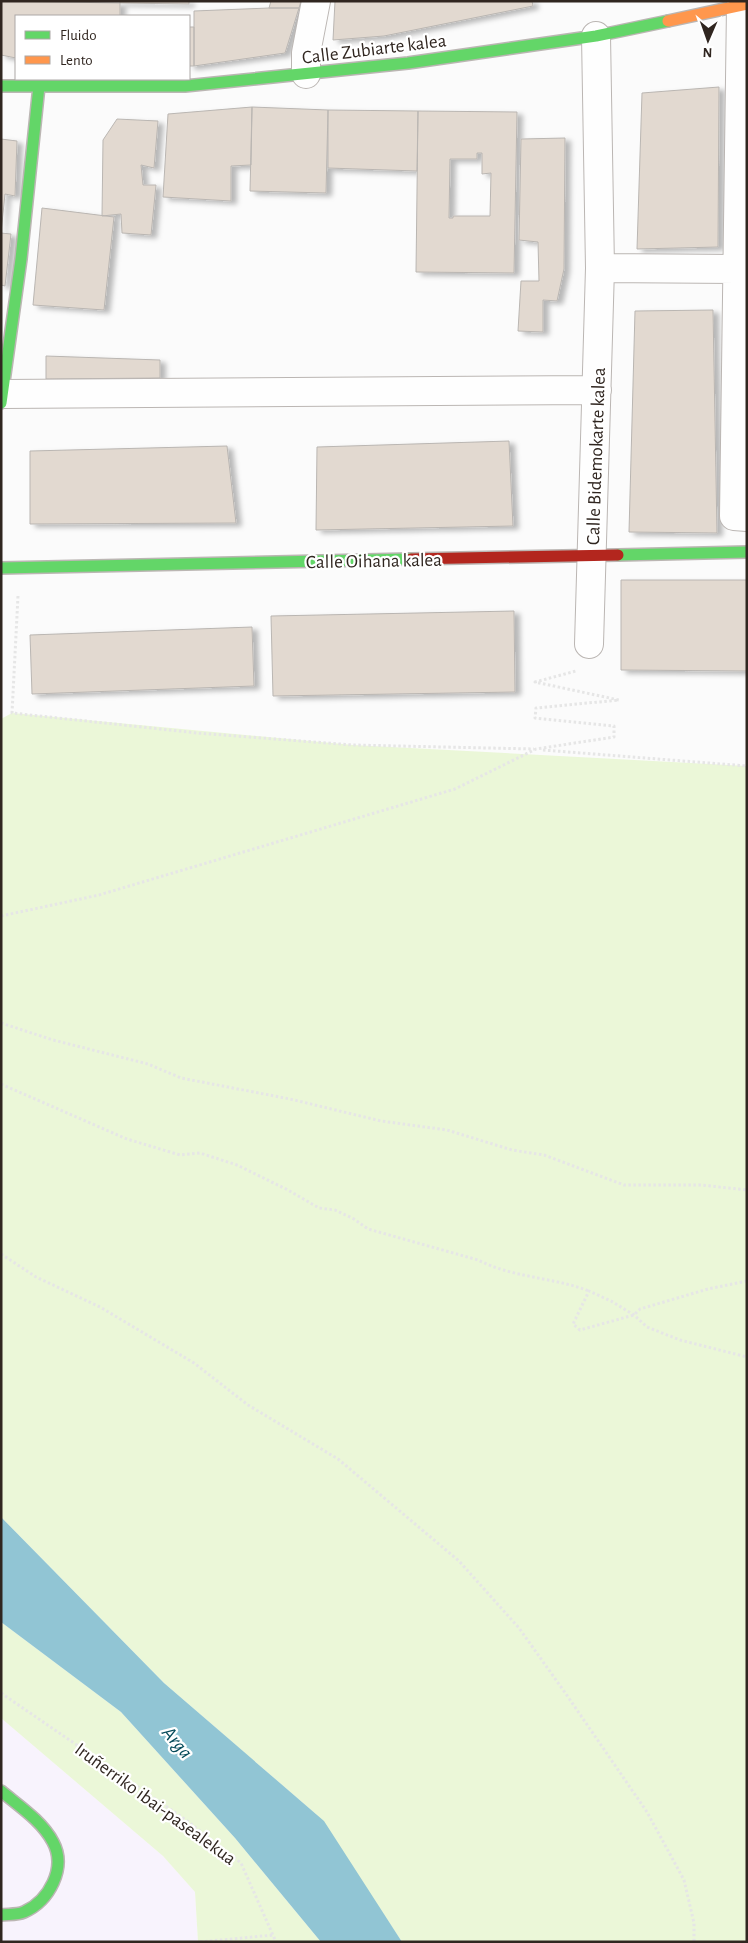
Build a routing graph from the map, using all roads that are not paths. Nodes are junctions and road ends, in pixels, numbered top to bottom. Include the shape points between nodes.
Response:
1 (316, 1) edge
2 (744, 5) edge
3 (596, 36) junction
4 (306, 74) junction
5 (1, 86) edge
6 (38, 86) junction
7 (600, 268) junction
8 (736, 269) junction
9 (597, 390) junction
10 (2, 398) edge
11 (747, 517) edge
12 (747, 552) edge
13 (593, 555) junction
14 (1, 568) edge
15 (589, 644) dead end
16 (1, 1791) edge
17 (1, 1915) edge

1 - 4 street via 306,53
2 - 3 street, Calle Zubiarte kalea
2 - 8 street
3 - 4 street, Calle Zubiarte kalea via 408,64
3 - 7 street, Calle Bidemokarte kalea
4 - 6 street, Calle Zubiarte kalea via 185,86
5 - 6 street, Calle Zubiarte kalea
6 - 10 street via 21,259
7 - 8 street
7 - 9 street, Calle Bidemokarte kalea
8 - 11 street via 734,516
9 - 10 street
9 - 13 street, Calle Bidemokarte kalea
12 - 13 street, Calle Oihana kalea
13 - 14 street, Calle Oihana kalea
13 - 15 street, Calle Bidemokarte kalea
16 - 17 street via 44,1829 54,1844 57,1859 55,1880 47,1896 23,1913

